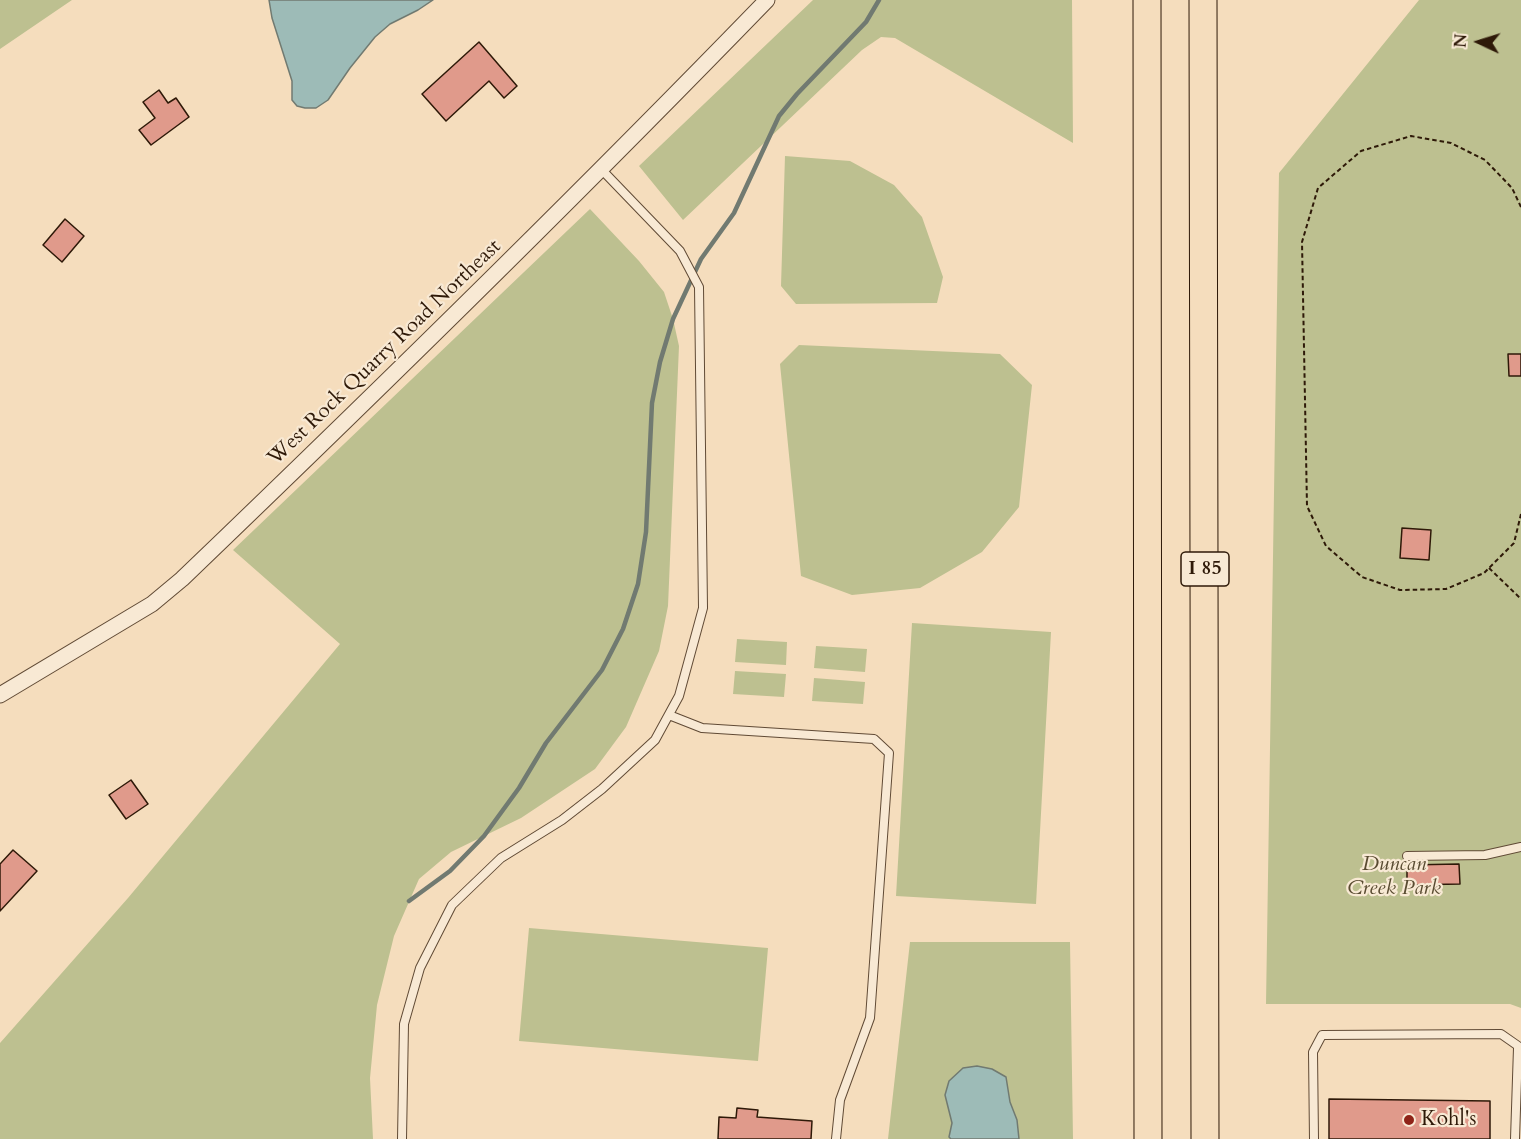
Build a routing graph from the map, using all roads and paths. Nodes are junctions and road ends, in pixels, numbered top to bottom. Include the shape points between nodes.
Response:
1 (767, 0) edge
2 (1147, 0) edge
3 (1203, 0) edge
4 (602, 170) junction
5 (1521, 207) edge
6 (1521, 514) edge
7 (1489, 568) junction
8 (1521, 599) edge
9 (0, 694) edge
10 (669, 715) junction
11 (1521, 847) edge
12 (1407, 856) dead end
13 (1520, 1048) edge
14 (402, 1139) edge
15 (836, 1139) edge
16 (1148, 1139) edge
17 (1205, 1139) edge
18 (1314, 1139) edge
19 (1515, 1139) edge

1 - 4 street, West Rock Quarry Road Northeast
2 - 16 highway
3 - 17 highway, I 85
4 - 9 street, West Rock Quarry Road Northeast via 182,579 152,604
4 - 10 lane via 680,251 699,287 703,608 680,696
5 - 7 path via 1512,188 1485,160 1451,143 1411,136 1361,151 1318,188 1302,242 1307,506 1326,546 1362,577 1400,590 1446,589
6 - 7 path via 1514,543
7 - 8 path
10 - 14 lane via 655,740 602,789 562,820 501,858 452,905 420,968 404,1024
10 - 15 lane via 702,728 874,739 889,753 870,1018 840,1100
11 - 12 lane via 1485,855
13 - 18 lane via 1501,1034 1322,1035 1313,1052
13 - 19 lane

